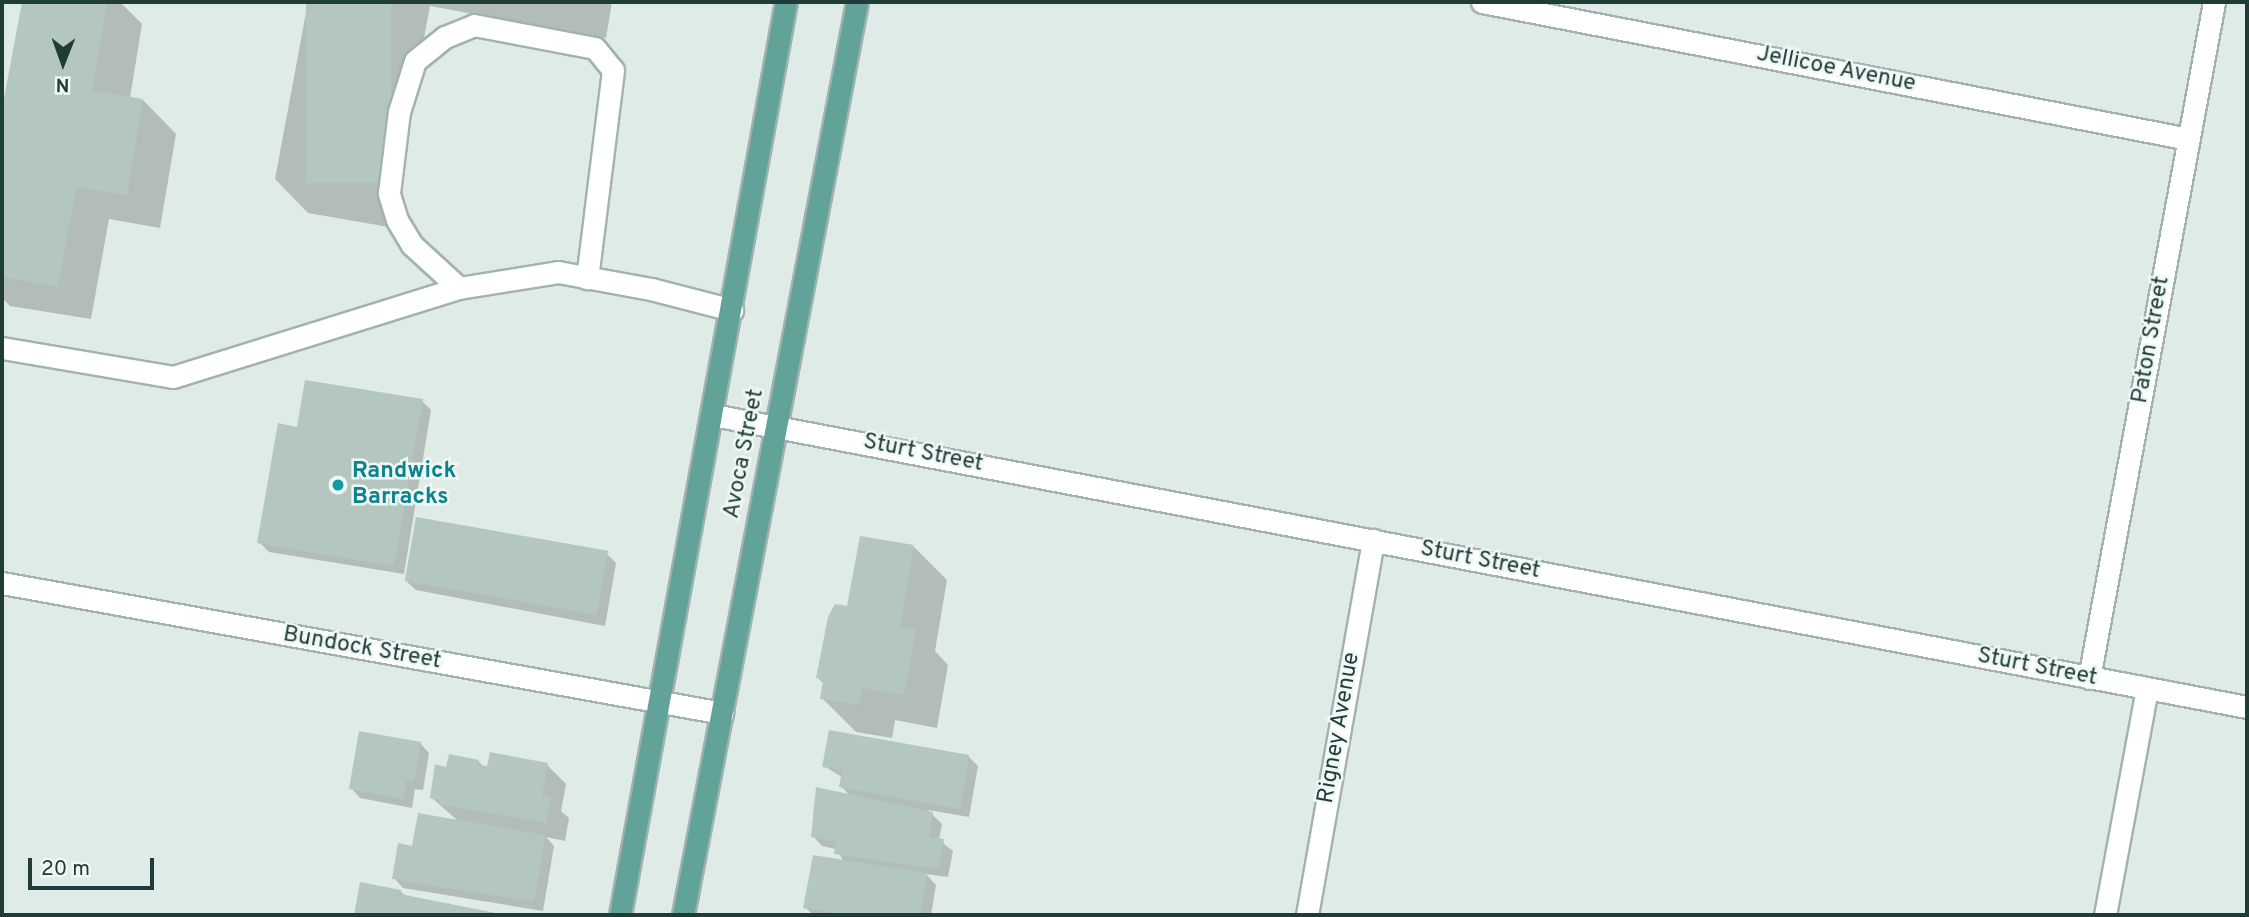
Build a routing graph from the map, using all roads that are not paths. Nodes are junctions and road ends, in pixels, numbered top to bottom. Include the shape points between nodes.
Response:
1 (786, 2) edge
2 (857, 2) edge
3 (1482, 2) edge
4 (2214, 2) edge
5 (2189, 139) junction
6 (587, 278) junction
7 (459, 288) junction
8 (733, 310) junction
9 (2, 348) edge
10 (713, 415) junction
11 (777, 426) junction
12 (1373, 540) junction
13 (2, 583) edge
14 (2090, 678) junction
15 (2147, 689) junction
16 (661, 704) junction
17 (2247, 707) edge
18 (722, 713) junction
19 (620, 915) edge
20 (684, 915) edge
21 (1307, 915) edge
22 (2105, 915) edge

1 - 8 main road, Avoca Street
2 - 11 main road, Avoca Street
3 - 5 street, Jellicoe Avenue
4 - 5 street, Paton Street
5 - 14 street, Paton Street
6 - 7 street via 558,272
6 - 7 street via 613,70 595,48 474,25 445,37 415,61 399,113 389,193 397,220 412,245
6 - 8 street
7 - 9 street via 173,377
8 - 10 main road, Avoca Street
10 - 11 street, Sturt Street
10 - 16 main road, Avoca Street
11 - 12 street, Sturt Street
11 - 18 main road, Avoca Street
12 - 14 street, Sturt Street
12 - 21 street, Rigney Avenue
13 - 16 street, Bundock Street
14 - 15 street, Sturt Street
15 - 17 street, Sturt Street
15 - 22 street
16 - 18 street, Bundock Street
16 - 19 main road, Avoca Street
18 - 20 main road, Avoca Street

